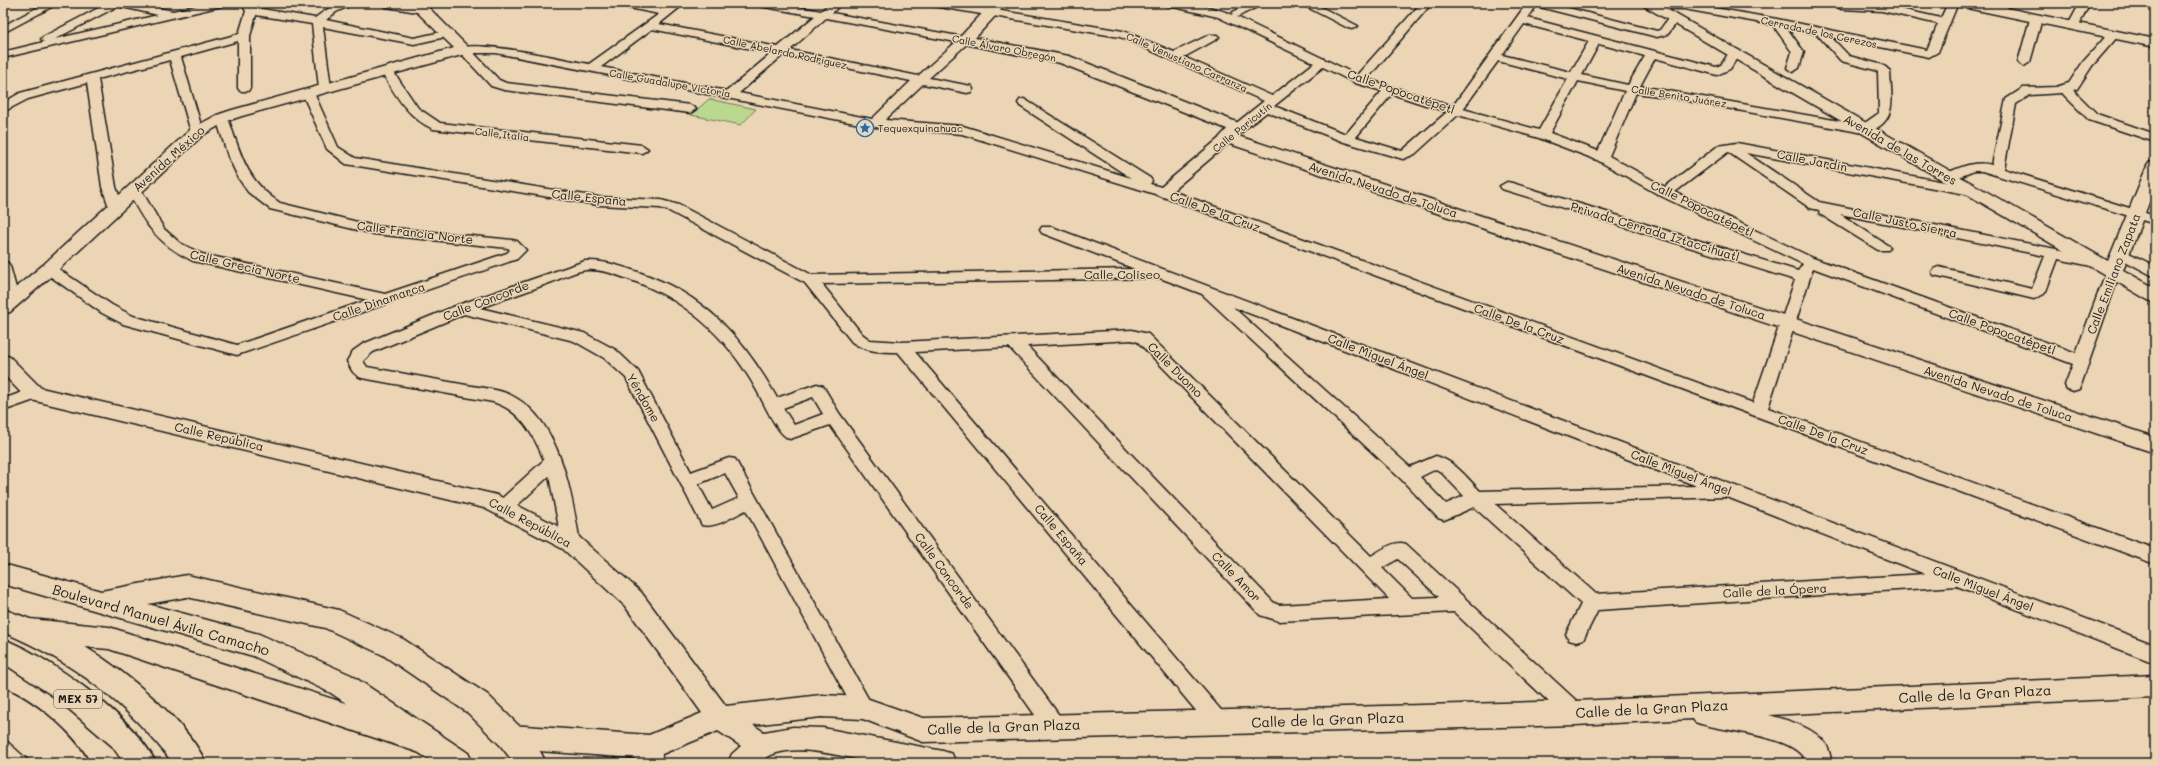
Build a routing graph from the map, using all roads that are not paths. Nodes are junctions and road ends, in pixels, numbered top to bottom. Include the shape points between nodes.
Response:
1 (54, 3) edge
2 (117, 3) edge
3 (222, 3) edge
4 (351, 3) edge
5 (386, 3) edge
6 (619, 3) edge
7 (680, 3) edge
8 (759, 3) edge
9 (837, 3) edge
10 (934, 3) edge
11 (1169, 3) edge
12 (1260, 3) edge
13 (1304, 3) edge
14 (1427, 3) edge
15 (1533, 3) edge
16 (1536, 3) edge
17 (1953, 3) edge
18 (1962, 3) edge
19 (2085, 3) edge
20 (1681, 4) edge
21 (411, 5) edge
22 (1649, 5) edge
23 (1841, 6) dead end
24 (249, 7) edge
25 (2003, 7) edge
26 (996, 8) edge
27 (668, 12) junction
28 (824, 14) junction
29 (1237, 14) dead end
30 (177, 15) junction
31 (1673, 18) junction
32 (2036, 18) junction
33 (1522, 20) junction
34 (317, 22) junction
35 (1777, 22) junction
36 (1944, 22) junction
37 (650, 26) junction
38 (1352, 26) dead end
39 (2073, 27) junction
40 (3, 30) edge
41 (1821, 32) junction
42 (446, 34) junction
43 (2113, 35) junction
44 (244, 36) junction
45 (1213, 37) dead end
46 (965, 40) junction
47 (1595, 40) junction
48 (2155, 42) edge
49 (26, 50) junction
50 (464, 50) junction
51 (781, 50) junction
52 (1652, 54) junction
53 (1734, 54) junction
54 (3, 55) edge
55 (175, 55) junction
56 (1174, 57) junction
57 (1496, 57) junction
58 (1322, 62) junction
59 (2024, 62) dead end
60 (592, 68) junction
61 (1793, 68) dead end
62 (387, 71) junction
63 (92, 77) junction
64 (1575, 77) junction
65 (1359, 80) junction
66 (919, 81) junction
67 (244, 88) dead end
68 (325, 88) junction
69 (967, 89) dead end
70 (1632, 89) junction
71 (1389, 90) junction
72 (2066, 90) junction
73 (308, 93) junction
74 (731, 94) junction
75 (1024, 103) dead end
76 (1270, 104) junction
77 (4, 108) edge
78 (690, 109) dead end
79 (1456, 111) junction
80 (222, 118) junction
81 (875, 123) junction
82 (1864, 129) junction
83 (197, 132) junction
84 (1233, 133) junction
85 (1543, 135) junction
86 (2155, 138) edge
87 (1348, 139) junction
88 (1729, 147) junction
89 (642, 149) dead end
90 (1602, 157) junction
91 (2155, 166) edge
92 (1997, 171) junction
93 (1947, 178) junction
94 (1507, 186) dead end
95 (135, 191) junction
96 (1971, 191) junction
97 (1163, 192) junction
98 (1666, 192) junction
99 (1815, 204) junction
100 (116, 207) junction
101 (2136, 214) junction
102 (2155, 220) edge
103 (1047, 230) dead end
104 (1883, 247) dead end
105 (519, 250) joint
106 (2120, 252) junction
107 (2053, 254) junction
108 (1808, 261) junction
109 (2096, 262) junction
110 (3, 266) edge
111 (49, 269) junction
112 (1939, 272) dead end
113 (2113, 272) junction
114 (2155, 272) edge
115 (1162, 274) junction
116 (1803, 278) junction
117 (810, 280) junction
118 (1207, 291) junction
119 (2155, 296) edge
120 (385, 299) junction
121 (8, 304) edge
122 (463, 309) junction
123 (1788, 324) junction
124 (1014, 342) junction
125 (865, 344) joint
126 (902, 347) junction
127 (2082, 361) junction
128 (3, 362) edge
129 (2073, 385) dead end
130 (34, 394) junction
131 (3, 404) edge
132 (772, 406) junction
133 (1758, 412) junction
134 (833, 417) junction
135 (2155, 445) edge
136 (554, 461) junction
137 (1408, 475) junction
138 (687, 481) junction
139 (1730, 492) junction
140 (1476, 498) junction
141 (749, 501) junction
142 (503, 508) junction
143 (571, 544) junction
144 (2155, 557) edge
145 (1369, 566) junction
146 (3, 574) edge
147 (1958, 580) junction
148 (98, 602) junction
149 (1592, 602) junction
150 (1456, 604) junction
151 (1406, 605) junction
152 (3, 620) edge
153 (31, 630) junction
154 (1576, 634) dead end
155 (3, 651) edge
156 (2155, 654) edge
157 (2155, 686) edge
158 (3, 700) edge
159 (863, 708) junction
160 (1677, 708) junction
161 (1575, 712) junction
162 (3, 718) edge
163 (720, 718) junction
164 (1219, 723) junction
165 (1054, 725) junction
166 (510, 737) junction
167 (432, 744) junction
168 (761, 744) junction
169 (649, 755) edge
170 (54, 763) edge
171 (74, 763) edge
172 (141, 763) edge
173 (191, 763) edge
174 (458, 763) edge
175 (530, 763) edge
176 (741, 763) edge
177 (943, 763) edge
178 (1819, 763) edge

1 - 40 street
2 - 30 street
2 - 49 street
3 - 30 street
4 - 34 street via 332,10
5 - 21 street
6 - 27 street
7 - 27 street
8 - 28 street, Calle Álvaro Obregón
9 - 28 street
10 - 26 street, Calle Venustiano Carranza
11 - 58 street, Calle Popocatépetl via 1221,14
12 - 29 street
13 - 38 street
14 - 65 street
15 - 33 street
16 - 31 street via 1657,34 1664,32
17 - 36 street, Cerrada de los Cerezos
18 - 25 street
19 - 39 street
20 - 22 street, Cerrada de los Cerezos
20 - 35 street, Cerrada de los Cerezos
21 - 42 street
22 - 31 street, Avenida de las Torres
23 - 36 street via 1882,8
24 - 34 street
24 - 44 street
25 - 32 street
26 - 46 street
26 - 56 street, Calle Venustiano Carranza via 1123,34
27 - 37 street
28 - 46 street, Calle Álvaro Obregón
28 - 51 street
30 - 49 street
31 - 53 street, Avenida de las Torres
32 - 39 street
32 - 59 street
33 - 47 street
33 - 57 street
34 - 42 street via 414,41
34 - 68 street
35 - 41 street, Cerrada de los Cerezos
35 - 61 street via 1798,52
36 - 41 street, Cerrada de los Cerezos via 1929,54
37 - 51 street, Calle Abelardo Rodríguez
37 - 60 street
39 - 43 street
41 - 82 street via 1845,59 1884,70 1885,113 1881,119
42 - 50 street
43 - 48 street
43 - 72 street via 2087,64 2073,86
44 - 55 street
44 - 67 street
45 - 56 street
46 - 66 street
46 - 84 street, Calle Álvaro Obregón via 1064,59
47 - 52 street
47 - 64 street
49 - 54 street
50 - 60 street, Calle Guadalupe Victoria via 496,50
50 - 62 street, Avenida México
50 - 78 street via 495,83 504,86
51 - 66 street, Calle Abelardo Rodríguez
51 - 74 street
52 - 53 street via 1717,70 1726,67
52 - 70 street
53 - 82 street, Avenida de las Torres
55 - 63 street
55 - 83 street
56 - 76 street, Calle Venustiano Carranza
57 - 64 street, Calle Benito Juárez
57 - 79 street
58 - 65 street, Calle Popocatépetl
58 - 76 street, Calle Paricutín
60 - 74 street, Calle Guadalupe Victoria
62 - 68 street, Avenida México
62 - 89 street, Calle Italia via 417,116 424,122 437,126
63 - 77 street via 24,96
63 - 100 street via 109,187
64 - 70 street, Calle Benito Juárez
64 - 85 street
65 - 71 street, Calle Popocatépetl
66 - 69 street, Calle Abelardo Rodríguez
66 - 81 street
68 - 73 street, Avenida México
70 - 82 street, Calle Benito Juárez
70 - 90 street
71 - 79 street, Calle Popocatépetl
71 - 87 street
72 - 86 street via 2093,117
72 - 92 street via 2027,91 2010,102
73 - 80 street, Avenida México
73 - 117 street, Calle España via 333,149 351,161 598,201 661,204 674,208
74 - 81 street, Calle Guadalupe Victoria
75 - 97 street
76 - 84 street, Calle Paricutín
76 - 87 street, Calle Venustiano Carranza
79 - 85 street, Calle Popocatépetl
79 - 87 street, Calle Venustiano Carranza via 1410,151 1403,154
80 - 83 street, Avenida México
80 - 105 street, Calle Francia Norte via 244,178 261,199 275,206 374,230 512,244
81 - 97 street, Calle De la Cruz via 963,130
82 - 93 street, Avenida de las Torres
83 - 95 street, Avenida México
84 - 97 street, Calle Paricutín
84 - 123 street, Avenida Nevado de Toluca
85 - 90 street, Calle Popocatépetl
88 - 96 street, Calle Jardín
88 - 98 street
88 - 99 street, Calle Justo Sierra
90 - 98 street, Calle Popocatépetl
91 - 101 street, Calle Emiliano Zapata
92 - 93 street via 1976,166
92 - 101 street
93 - 96 street, Avenida de las Torres
94 - 116 street, Privada Cerrada Iztaccíhuatl
95 - 100 street, Avenida México
95 - 120 street, Calle Grecia Norte via 157,229 179,250 198,258
96 - 109 street, Avenida de las Torres
97 - 133 street, Calle De la Cruz
98 - 108 street, Calle Popocatépetl
99 - 104 street
99 - 107 street, Calle Justo Sierra
100 - 111 street, Avenida México
101 - 102 street
101 - 106 street, Calle Emiliano Zapata
103 - 115 street
105 - 120 street, Calle Dinamarca via 512,256
106 - 113 street, Calle Emiliano Zapata
106 - 114 street
107 - 109 street, Calle Justo Sierra
107 - 112 street via 2039,291 2034,294
108 - 116 street
108 - 127 street, Calle Popocatépetl
109 - 113 street, Avenida de las Torres
110 - 121 street
111 - 120 street, Calle Dinamarca via 107,309 128,320 237,350
111 - 121 street, Avenida México
113 - 119 street, Avenida de las Torres
113 - 127 street, Calle Emiliano Zapata
115 - 117 street, Calle Coliseo
115 - 118 street, Calle Coliseo
116 - 123 street
117 - 125 street, Calle España via 857,338
118 - 137 street, Calle Coliseo
118 - 139 street, Calle Miguel Ángel
122 - 132 street, Calle Concorde via 585,265 596,265 650,280 680,296 728,336 746,359
122 - 136 street, Calle Concorde via 368,348 355,361 358,368 362,372 494,396 511,402 532,422
122 - 138 street, Yéndome via 580,337 610,354 632,375
123 - 133 street
123 - 135 street, Avenida Nevado de Toluca
124 - 126 street, Calle Duomo
124 - 145 street, Calle Duomo via 1132,336 1143,338
124 - 151 street, Calle Amor via 1267,609 1279,613
125 - 126 street, Calle Duomo
126 - 164 street, Calle España
127 - 129 street, Calle Emiliano Zapata
128 - 130 street
130 - 131 street
130 - 142 street, Calle República via 489,501
132 - 134 street, Calle Concorde via 790,433
132 - 134 street via 817,390
133 - 144 street, Calle De la Cruz
134 - 165 street, Calle Concorde
136 - 142 street
136 - 143 street, Calle Concorde
137 - 140 street via 1436,462 1442,463
137 - 140 street, Calle Coliseo via 1444,513
138 - 141 street via 729,464
138 - 141 street, Yéndome via 708,520
139 - 140 street
139 - 147 street, Calle Miguel Ángel
140 - 149 street
141 - 159 street
142 - 143 street, Calle República
143 - 163 street, Calle República via 633,599
145 - 150 street via 1400,549
145 - 151 street, Calle Duomo
146 - 148 main road, Boulevard Manuel Ávila Camacho
147 - 149 street, Calle de la Ópera
147 - 156 street, Calle Miguel Ángel
148 - 166 main road via 187,586 330,618 393,647 478,704
148 - 167 main road, Boulevard Manuel Ávila Camacho via 259,646 340,684
149 - 154 street
150 - 151 street, Calle Amor
150 - 161 street
152 - 153 main road, MEX 57
153 - 167 main road via 109,638
153 - 173 main road, MEX 57 via 63,646 113,680 144,707 176,742
155 - 172 main road, MEX 57 via 18,657 66,689 122,736
157 - 160 street, Calle de la Gran Plaza
158 - 171 main road via 44,730
159 - 163 street, Calle de la Gran Plaza via 821,706
159 - 165 street, Calle de la Gran Plaza via 923,730
160 - 161 street, Calle de la Gran Plaza
160 - 178 street via 1791,733 1810,745 1816,752
161 - 164 street, Calle de la Gran Plaza
162 - 170 main road
163 - 168 street, Calle República
163 - 169 street, Calle de la Gran Plaza
164 - 165 street, Calle de la Gran Plaza
166 - 169 street, Calle de la Gran Plaza
166 - 175 main road
167 - 174 main road, Boulevard Manuel Ávila Camacho
168 - 176 street
168 - 177 street via 823,740

